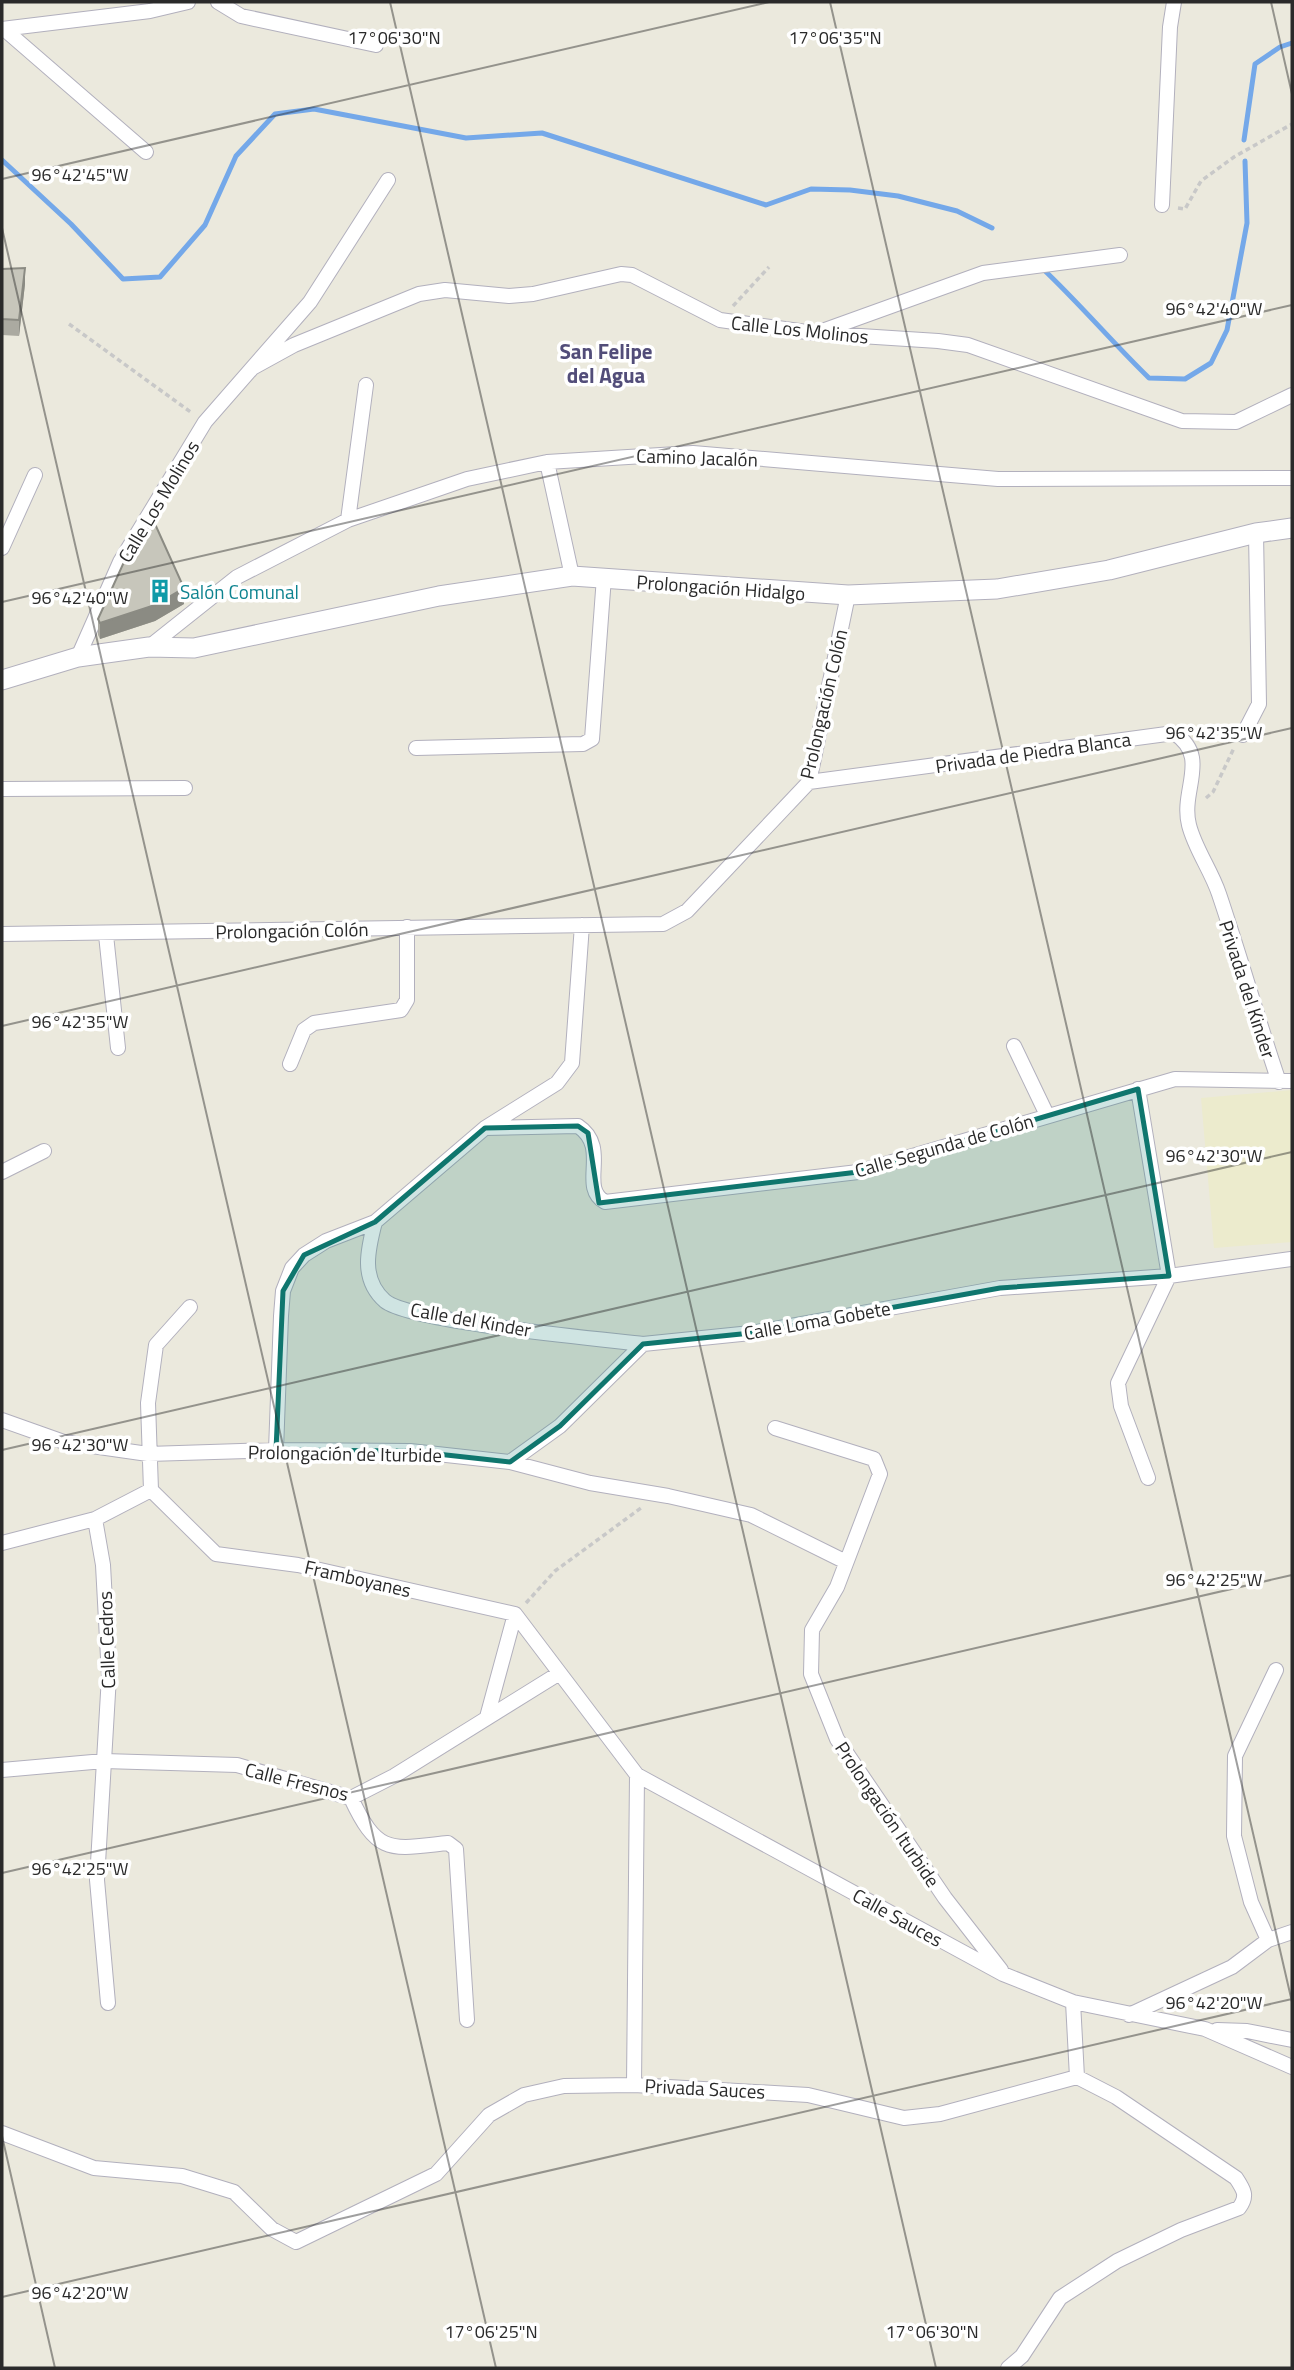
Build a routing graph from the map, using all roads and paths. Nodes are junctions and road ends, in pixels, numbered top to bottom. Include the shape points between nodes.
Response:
1 (188, 2) edge
2 (218, 2) edge
3 (1174, 2) edge
4 (3, 29) edge
5 (376, 45) dead end
6 (1292, 124) edge
7 (146, 152) dead end
8 (388, 180) dead end
9 (1163, 205) joint
10 (1121, 256) dead end
11 (769, 267) dead end
12 (720, 320) junction
13 (69, 324) dead end
14 (814, 334) junction
15 (254, 367) junction
16 (366, 385) dead end
17 (1292, 395) edge
18 (205, 422) junction
19 (547, 462) junction
20 (35, 475) dead end
21 (1292, 478) edge
22 (348, 520) junction
23 (1292, 528) edge
24 (1256, 533) junction
25 (2, 548) edge
26 (572, 576) junction
27 (604, 577) junction
28 (848, 595) junction
29 (149, 647) junction
30 (78, 657) junction
31 (4, 684) edge
32 (1243, 735) joint
33 (416, 748) dead end
34 (809, 782) junction
35 (185, 788) dead end
36 (2, 789) edge
37 (1186, 808) junction
38 (582, 925) junction
39 (407, 927) junction
40 (2, 934) edge
41 (106, 935) junction
42 (1014, 1046) dead end
43 (118, 1048) dead end
44 (290, 1064) dead end
45 (1285, 1082) edge
46 (1138, 1089) junction
47 (1047, 1115) junction
48 (485, 1128) junction
49 (44, 1151) dead end
50 (2, 1171) edge
51 (374, 1222) junction
52 (1291, 1259) edge
53 (1169, 1276) junction
54 (190, 1307) dead end
55 (643, 1344) junction
56 (2, 1420) edge
57 (775, 1428) dead end
58 (276, 1450) junction
59 (148, 1454) junction
60 (510, 1462) junction
61 (1148, 1478) dead end
62 (151, 1490) junction
63 (668, 1496) junction
64 (95, 1519) junction
65 (2, 1543) edge
66 (844, 1562) junction
67 (515, 1614) junction
68 (1276, 1670) dead end
69 (558, 1674) junction
70 (487, 1717) junction
71 (104, 1761) junction
72 (2, 1770) edge
73 (637, 1774) junction
74 (351, 1798) junction
75 (1292, 1932) edge
76 (1268, 1940) junction
77 (1003, 1974) junction
78 (1073, 2001) junction
79 (108, 2003) dead end
80 (1129, 2015) junction
81 (467, 2020) dead end
82 (1205, 2029) junction
83 (1292, 2040) edge
84 (1292, 2067) edge
85 (1077, 2077) junction
86 (634, 2085) junction
87 (2, 2133) edge
88 (1008, 2368) edge

1 - 4 street
2 - 5 street via 241,16
3 - 9 street
4 - 7 street
6 - 9 path via 1201,181 1185,209
8 - 15 street via 310,302
10 - 14 street via 983,273
11 - 12 path
12 - 14 street, Calle Los Molinos
12 - 15 street, Calle Los Molinos via 632,275 509,296 445,290 419,294 294,345
13 - 18 path
14 - 17 street, Calle Los Molinos via 968,345 1182,421 1236,422
15 - 18 street, Calle Los Molinos
16 - 22 street
18 - 30 street, Calle Los Molinos via 120,562
19 - 21 street, Camino Jacalón via 693,453 998,479
19 - 22 street, Camino Jacalón via 467,479
19 - 26 street
20 - 25 street
22 - 29 street, Camino Jacalón via 237,577
23 - 24 street, Prolongación Hidalgo
24 - 28 street, Prolongación Hidalgo via 1109,570 997,589
24 - 32 street via 1259,705
26 - 27 street, Prolongación Hidalgo
26 - 29 street, Prolongación Hidalgo via 439,596 194,648
27 - 28 street, Prolongación Hidalgo
27 - 33 street via 592,739 583,744
28 - 34 street, Prolongación Colón
29 - 30 street, Prolongación Hidalgo
30 - 31 street, Prolongación Hidalgo
32 - 37 path via 1213,792
34 - 37 street, Privada de Piedra Blanca via 1174,733 1186,741 1194,761
34 - 38 street, Prolongación Colón via 687,911 663,924
35 - 36 street
37 - 45 street, Privada del Kinder
38 - 39 street, Prolongación Colón
38 - 48 street via 572,1063 557,1083
39 - 41 street, Prolongación Colón
39 - 44 street via 407,1000 401,1010 314,1023 304,1030
40 - 41 street, Prolongación Colón
41 - 43 street
42 - 47 street
45 - 46 street, Calle Segunda de Colón via 1194,1078
46 - 47 street, Calle Segunda de Colón
46 - 53 street
47 - 48 street, Calle Segunda de Colón via 858,1172 606,1202 597,1198 594,1189 595,1147 589,1133 578,1126
48 - 51 street
49 - 50 street
51 - 55 street, Calle del Kinder via 366,1257 370,1281 386,1302 511,1328
51 - 58 street via 326,1241 292,1268 281,1316
52 - 53 street
53 - 55 street, Calle Loma Gobete via 1000,1289 751,1333
53 - 61 street via 1118,1383 1121,1406
54 - 59 street via 156,1345 148,1403
55 - 60 street via 561,1426
56 - 59 street, Prolongación de Iturbide via 64,1442
57 - 66 street, Prolongación Iturbide via 874,1459 880,1474
58 - 59 street, Prolongación de Iturbide
58 - 60 street, Prolongación de Iturbide via 410,1451
59 - 62 street
60 - 63 street, Prolongación de Iturbide via 590,1483
62 - 64 street
62 - 67 street, Framboyanes via 216,1554 298,1565
63 - 66 street, Prolongación de Iturbide via 751,1515
63 - 67 path via 640,1508 555,1572
64 - 65 street
64 - 71 street, Calle Cedros via 103,1565 109,1676
66 - 77 street, Prolongación Iturbide via 837,1587 812,1630 811,1674 837,1740
67 - 69 street
67 - 70 street
68 - 76 street via 1235,1756 1234,1836 1251,1902
69 - 70 street, Calle Fresnos
69 - 73 street, Calle Sauces
70 - 74 street, Calle Fresnos
71 - 72 street, Calle Fresnos
71 - 74 street, Calle Fresnos via 237,1765
71 - 79 street, Calle Cedros via 97,1880
73 - 77 street, Calle Sauces
73 - 86 street, Privada Sauces
74 - 81 street via 376,1840 394,1849 448,1843 456,1849
75 - 76 street
76 - 80 street via 1232,1967
77 - 78 street, Calle Sauces
78 - 80 street, Calle Sauces
78 - 85 street
80 - 82 street, Calle Sauces
82 - 83 street
82 - 84 street, Calle Sauces
85 - 86 street, Privada Sauces via 940,2114 904,2118 795,2093
85 - 88 street via 1116,2097 1236,2178 1245,2190 1245,2200 1239,2208 1117,2261 1060,2298 1022,2356
86 - 87 street via 564,2085 524,2095 489,2115 436,2174 296,2242 272,2230 234,2192 182,2176 94,2168

